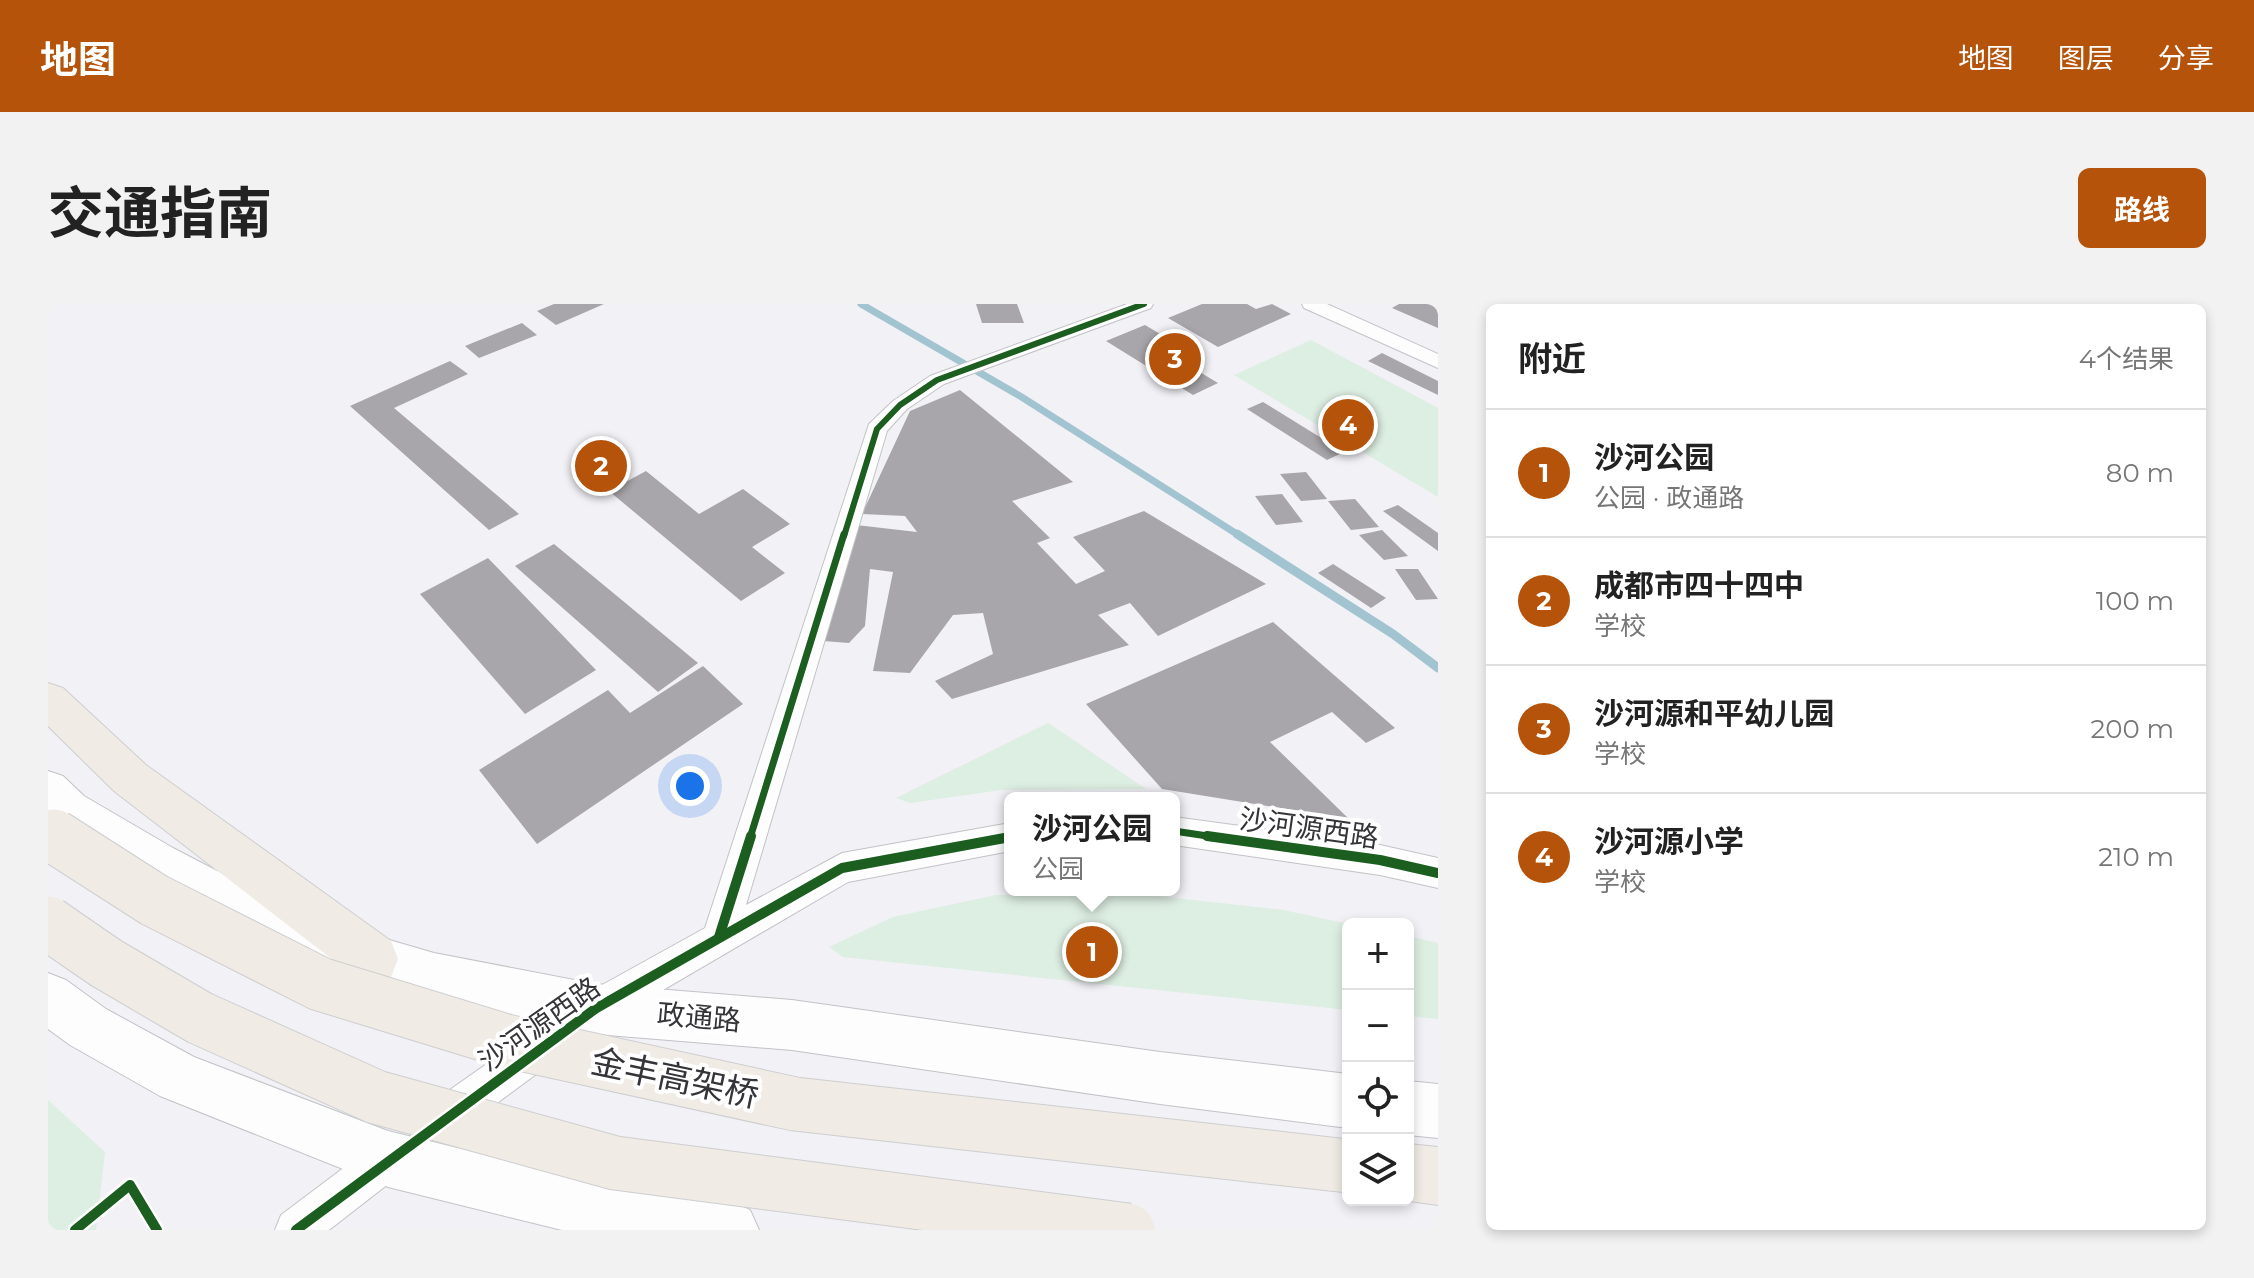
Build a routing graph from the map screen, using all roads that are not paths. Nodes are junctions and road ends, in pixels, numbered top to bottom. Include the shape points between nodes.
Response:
1 (1144, 304) edge
2 (1311, 304) edge
3 (1438, 362) edge
4 (48, 700) edge
5 (48, 789) edge
6 (48, 832) edge
7 (1180, 832) edge
8 (1004, 838) edge
9 (1438, 873) edge
10 (48, 923) edge
11 (719, 937) junction
12 (373, 959) junction
13 (48, 998) edge
14 (595, 1009) junction
15 (1342, 1100) edge
16 (1414, 1109) edge
17 (1438, 1111) edge
18 (388, 1159) junction
19 (1342, 1165) edge
20 (1414, 1174) edge
21 (1438, 1176) edge
22 (296, 1230) edge
23 (730, 1230) edge
24 (1128, 1230) edge

1 - 11 street via 937,380 900,405 877,429
2 - 3 street
4 - 12 highway via 130,778
5 - 12 main road, 政通路 via 69,809 157,863 291,935
6 - 19 highway, 金丰高架桥, bridge via 154,900 320,984 506,1041 795,1104
7 - 9 street, 沙河源西路
8 - 11 street, 沙河源西路 via 842,868
10 - 24 highway, bridge via 200,1018 376,1097 615,1163
11 - 14 street, 沙河源西路
12 - 14 main road, 政通路 via 434,977
13 - 18 main road via 88,1027 179,1077
14 - 15 main road, 政通路 via 792,1025
14 - 18 street, 沙河源西路
16 - 17 main road
18 - 22 street, 沙河源西路
18 - 23 main road via 564,1202
20 - 21 highway

